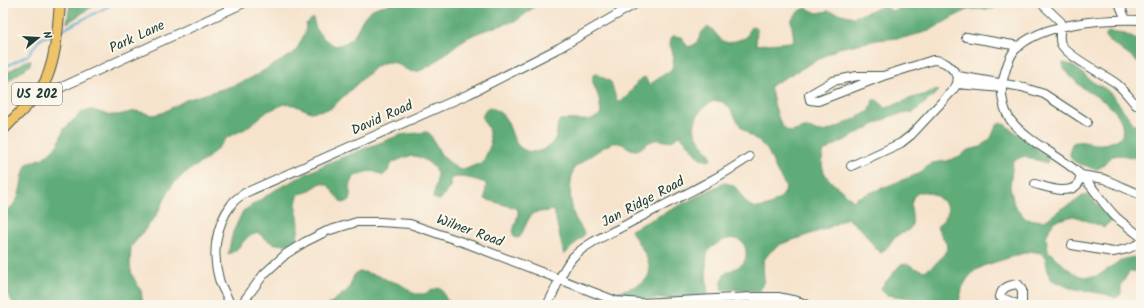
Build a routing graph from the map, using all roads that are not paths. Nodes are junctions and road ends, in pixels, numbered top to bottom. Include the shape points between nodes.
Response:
1 (244, 3) edge
2 (637, 3) edge
3 (1041, 3) edge
4 (1119, 3) edge
5 (60, 7) edge
6 (1126, 20) junction
7 (1141, 20) edge
8 (1061, 28) junction
9 (966, 37) dead end
10 (1019, 46) junction
11 (883, 76) junction
12 (958, 80) junction
13 (1002, 85) junction
14 (40, 90) junction
15 (1136, 105) dead end
16 (1087, 122) dead end
17 (3, 130) edge
18 (749, 157) dead end
19 (851, 166) dead end
20 (1081, 175) junction
21 (1035, 184) dead end
22 (1141, 195) edge
23 (1141, 237) edge
24 (1141, 243) edge
25 (1072, 245) dead end
26 (559, 280) junction
27 (230, 305) edge
28 (241, 305) edge
29 (547, 305) edge
30 (808, 305) edge
31 (1019, 305) edge
32 (1022, 305) edge

1 - 14 street, Park Lane via 62,87 51,91
2 - 27 street, David Road via 559,48 469,94 245,193 232,204 222,220 216,241 215,259 219,281
3 - 8 street via 1061,22
4 - 6 street
5 - 14 main road, US 202 via 49,71
6 - 7 street
6 - 8 street via 1091,21
8 - 10 street via 1035,36
8 - 15 street via 1060,38 1064,48 1117,85
9 - 10 street
10 - 13 street via 1010,58
11 - 11 street via 818,101 810,100 809,94 833,81 857,76
11 - 12 street via 940,60 951,66
12 - 13 street
12 - 19 street via 931,115 911,135 901,143
13 - 16 street via 1022,86 1044,94
13 - 20 street via 1006,108 1012,122
14 - 17 main road, US 202
18 - 26 street, Jan Ridge Road via 697,188 583,248 563,270
20 - 21 street via 1078,184 1064,190
20 - 22 street via 1104,180
20 - 23 street via 1117,217
24 - 25 street via 1114,252
26 - 28 street, Wilner Road via 410,224 357,222 327,231 286,254 264,274
26 - 29 street, Jan Ridge Road
26 - 30 street, Wilner Road via 616,301 642,303 778,297
31 - 32 street via 1000,297 1003,289 1018,284 1022,290

